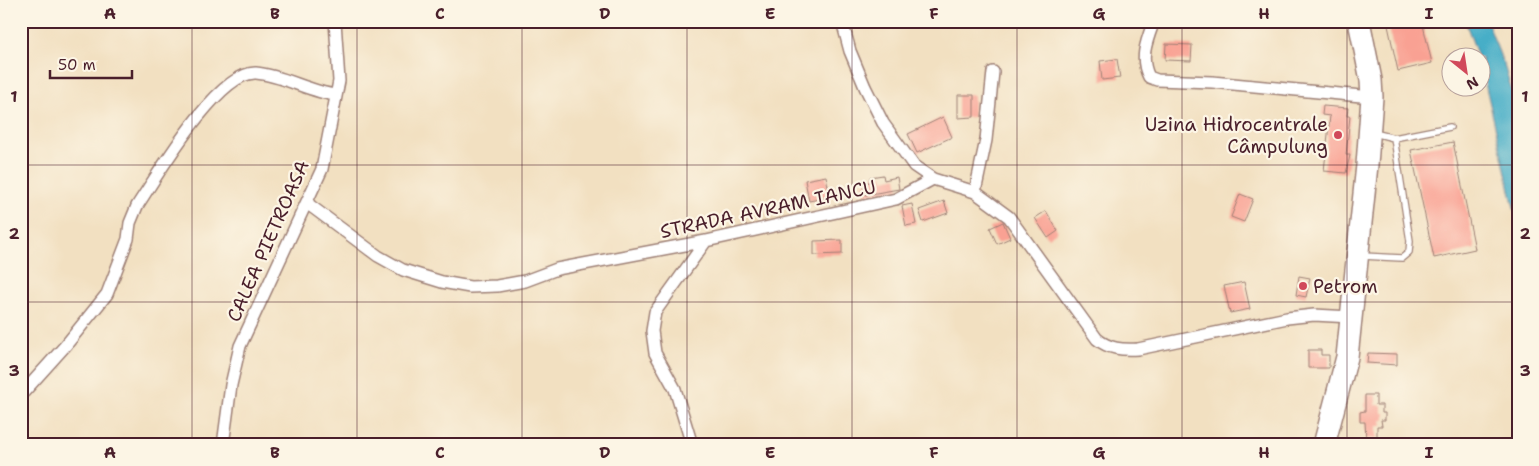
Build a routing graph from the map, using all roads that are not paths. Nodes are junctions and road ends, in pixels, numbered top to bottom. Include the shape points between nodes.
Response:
1 (335, 21) edge
2 (842, 21) edge
3 (1154, 21) edge
4 (1359, 21) edge
5 (992, 72) dead end
6 (336, 95) junction
7 (1372, 97) junction
8 (1450, 127) dead end
9 (1369, 132) junction
10 (1394, 138) junction
11 (933, 179) junction
12 (975, 192) junction
13 (308, 204) junction
14 (706, 241) junction
15 (1358, 256) junction
16 (1351, 317) junction
17 (21, 395) edge
18 (223, 445) edge
19 (692, 445) edge
20 (1324, 445) edge

1 - 6 street, CALEA PIETROASA
2 - 11 street via 850,51 883,123 914,166
3 - 7 street via 1144,57 1149,77 1157,80
4 - 7 highway
5 - 12 street via 986,140
6 - 13 street, CALEA PIETROASA via 322,169
6 - 17 street via 253,73 227,85 210,100 137,206 106,294
7 - 9 highway
8 - 10 lane
9 - 10 lane
9 - 15 highway
10 - 15 lane via 1409,252 1402,258
11 - 12 street
11 - 14 street, STRADA AVRAM IANCU via 896,199
12 - 16 street via 1009,217 1104,345 1124,350 1138,349 1287,318 1314,315
13 - 14 street, STRADA AVRAM IANCU via 378,256 403,270 470,287 524,281 557,269
13 - 18 street, CALEA PIETROASA via 240,346
14 - 19 street via 655,312 652,330 654,354 675,389
15 - 16 highway
16 - 20 highway via 1347,357

